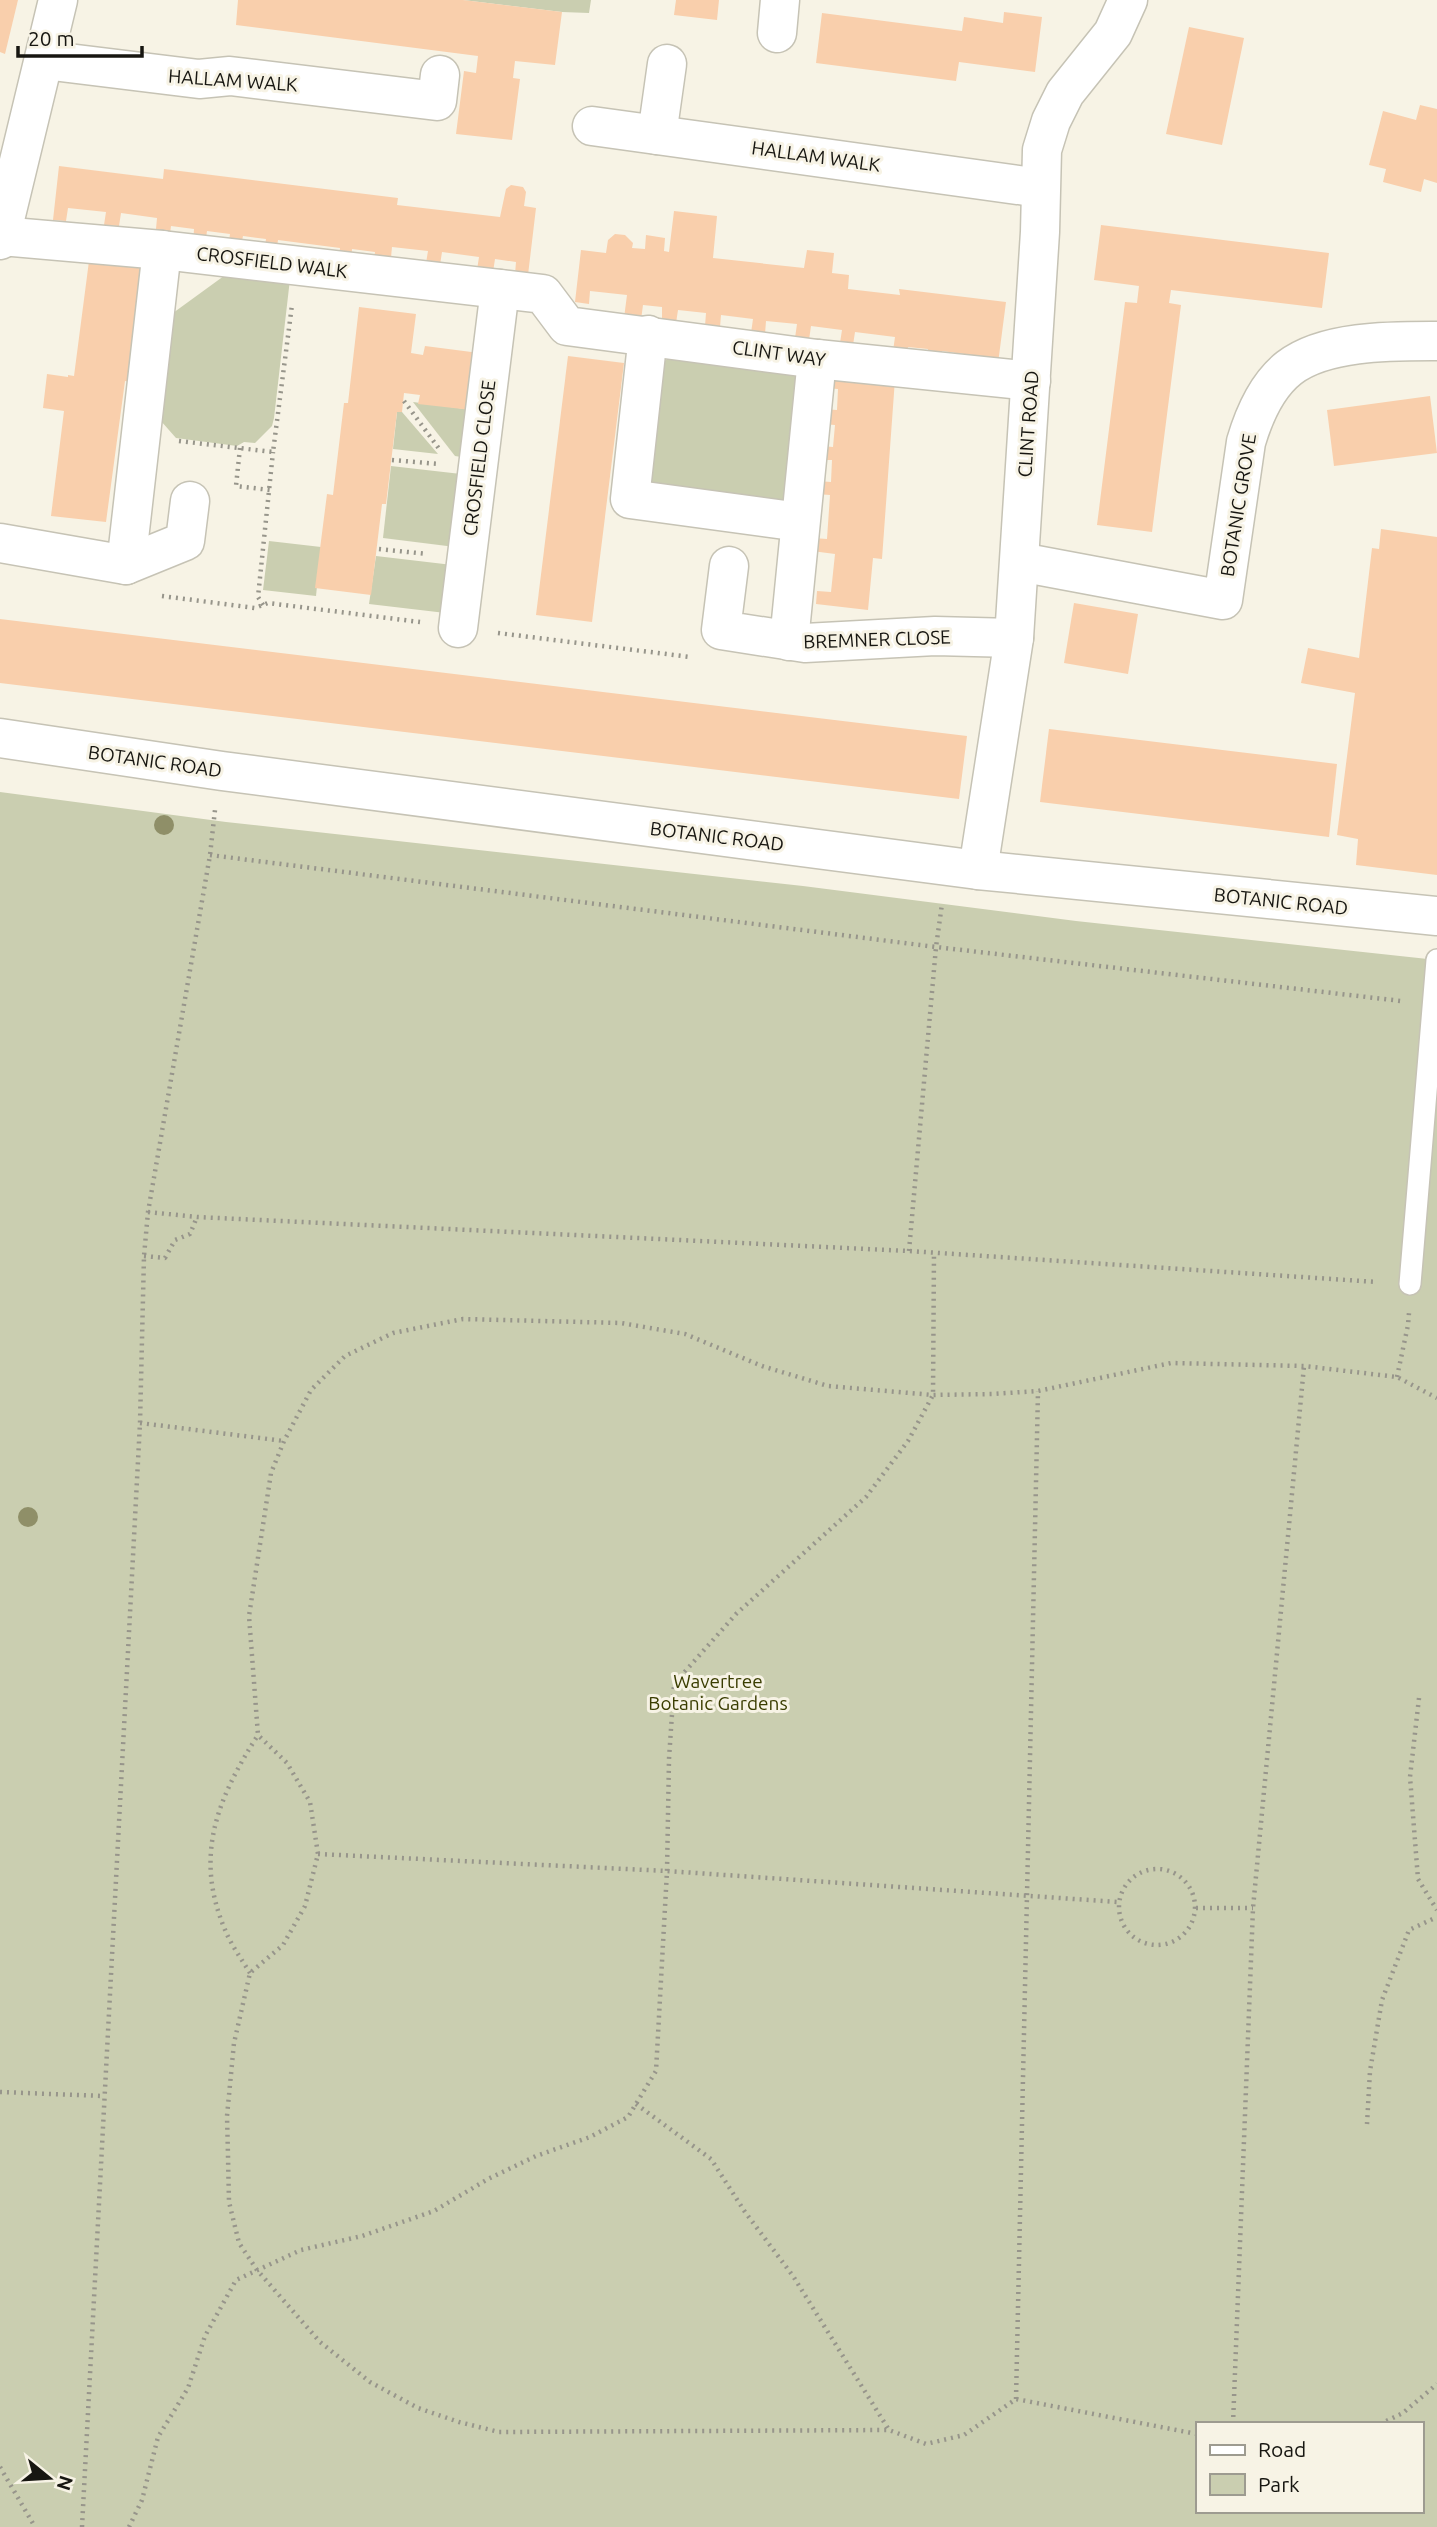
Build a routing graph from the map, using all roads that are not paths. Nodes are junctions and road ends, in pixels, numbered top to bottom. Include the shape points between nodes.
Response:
1 (58, 0) edge
2 (1128, 0) edge
3 (44, 60) junction
4 (667, 64) dead end
5 (440, 75) dead end
6 (592, 126) dead end
7 (657, 135) junction
8 (1040, 187) junction
9 (0, 237) edge
10 (162, 250) junction
11 (500, 289) junction
12 (543, 294) joint
13 (648, 335) junction
14 (1437, 341) edge
15 (817, 359) junction
16 (1031, 381) junction
17 (190, 501) dead end
18 (800, 522) junction
19 (0, 543) edge
20 (1020, 562) junction
21 (126, 565) junction
22 (729, 566) dead end
23 (458, 628) dead end
24 (1014, 638) junction
25 (789, 640) junction
26 (0, 738) edge
27 (963, 868) junction
28 (1437, 916) edge
29 (1437, 960) edge
30 (1410, 1284) road end

1 - 3 street
2 - 8 street, CLINT ROAD via 1113,33 1065,93 1051,121 1042,150
3 - 5 street, HALLAM WALK via 437,101
3 - 9 street
4 - 7 street
6 - 7 street, HALLAM WALK
7 - 8 street, HALLAM WALK
8 - 16 street, CLINT ROAD
9 - 10 street, CROSFIELD WALK
10 - 11 street, CROSFIELD WALK
10 - 21 street
11 - 12 street, CROSFIELD WALK
11 - 23 street, CROSFIELD CLOSE
12 - 13 street, CLINT WAY via 567,326
13 - 15 street, CLINT WAY
13 - 18 street via 630,499
14 - 20 street, BOTANIC GROVE via 1329,350 1288,368 1274,383 1262,400 1246,442 1223,600
15 - 16 street, CLINT WAY
15 - 18 street
16 - 20 street, CLINT ROAD
17 - 21 street via 185,541
18 - 25 street
19 - 21 street
20 - 24 street, CLINT ROAD
22 - 25 street, BREMNER CLOSE via 721,630
24 - 25 street, BREMNER CLOSE
24 - 27 street, CLINT ROAD
26 - 27 street, BOTANIC ROAD
27 - 28 street, BOTANIC ROAD
29 - 30 lane

